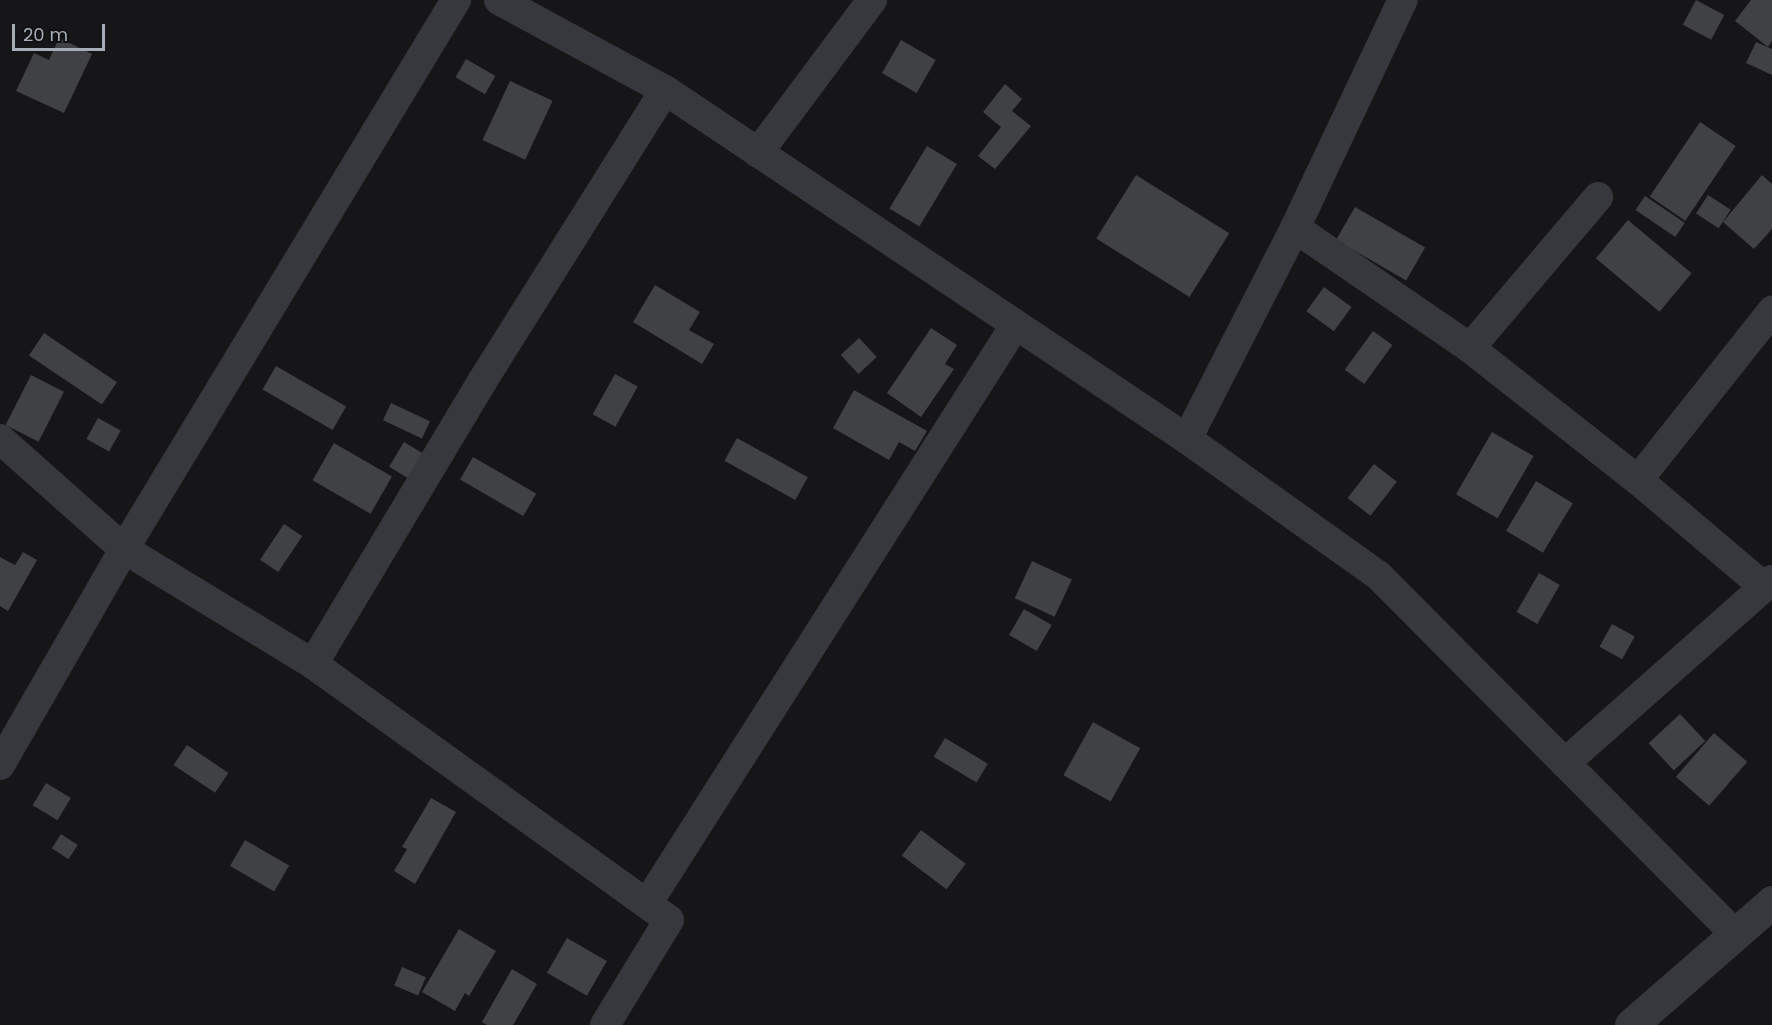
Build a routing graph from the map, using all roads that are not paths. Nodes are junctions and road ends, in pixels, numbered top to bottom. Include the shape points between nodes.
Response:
1 (456, 0) edge
2 (499, 0) edge
3 (872, 0) edge
4 (1403, 0) edge
5 (665, 90) junction
6 (758, 153) junction
7 (1598, 197) dead end
8 (1294, 228) junction
9 (1772, 311) edge
10 (1014, 327) junction
11 (1470, 348) junction
12 (0, 439) edge
13 (1187, 439) junction
14 (1638, 480) junction
15 (124, 549) junction
16 (1768, 583) edge
17 (313, 664) junction
18 (1565, 763) junction
19 (0, 765) edge
20 (1772, 902) edge
21 (647, 904) junction
22 (1735, 934) junction
23 (605, 1025) edge
24 (1630, 1025) edge

1 - 15 street
2 - 5 street
3 - 6 street
4 - 8 street
5 - 6 street
5 - 17 street via 489,370
6 - 10 street
7 - 11 street
8 - 11 street
8 - 13 street
9 - 14 street
10 - 13 street
10 - 21 street
11 - 14 street
12 - 15 street
13 - 18 street via 1378,575
14 - 16 street
15 - 17 street
15 - 19 street
16 - 18 street
17 - 21 street
18 - 22 street
20 - 22 street
21 - 23 street via 669,920
22 - 24 street

